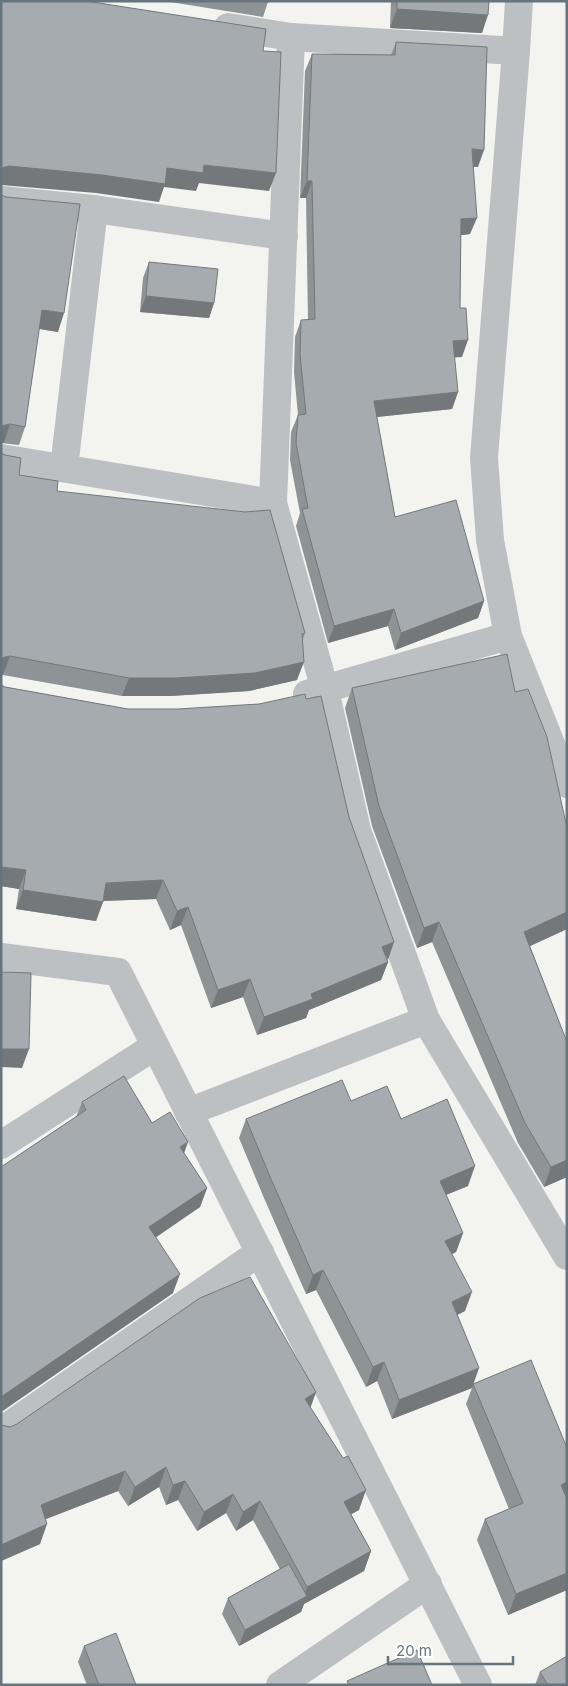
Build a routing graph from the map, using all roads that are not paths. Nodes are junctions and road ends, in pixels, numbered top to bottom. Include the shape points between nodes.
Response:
1 (519, 1) edge
2 (205, 24) edge
3 (291, 37) junction
4 (516, 51) junction
5 (1, 200) edge
6 (94, 209) junction
7 (284, 236) junction
8 (1, 458) edge
9 (64, 468) junction
10 (273, 503) junction
11 (508, 636) junction
12 (325, 690) junction
13 (279, 700) edge
14 (567, 784) edge
15 (1, 956) edge
16 (426, 1020) junction
17 (155, 1046) junction
18 (188, 1112) junction
19 (1, 1145) edge
20 (260, 1252) junction
21 (567, 1256) edge
22 (1, 1431) edge
23 (428, 1584) junction
24 (280, 1685) edge
25 (478, 1685) edge

1 - 4 street
2 - 3 street
3 - 4 street
3 - 7 street
4 - 11 street via 484,458 490,540
5 - 6 street
6 - 7 street
6 - 9 street
7 - 10 street
8 - 9 street
9 - 10 street
10 - 12 street
11 - 12 street
11 - 14 street
12 - 13 street
12 - 16 street via 357,830
15 - 17 street via 118,972
16 - 18 street
16 - 21 street
17 - 18 street
17 - 19 street
18 - 20 street
20 - 22 street
20 - 23 street
23 - 24 street
23 - 25 street

